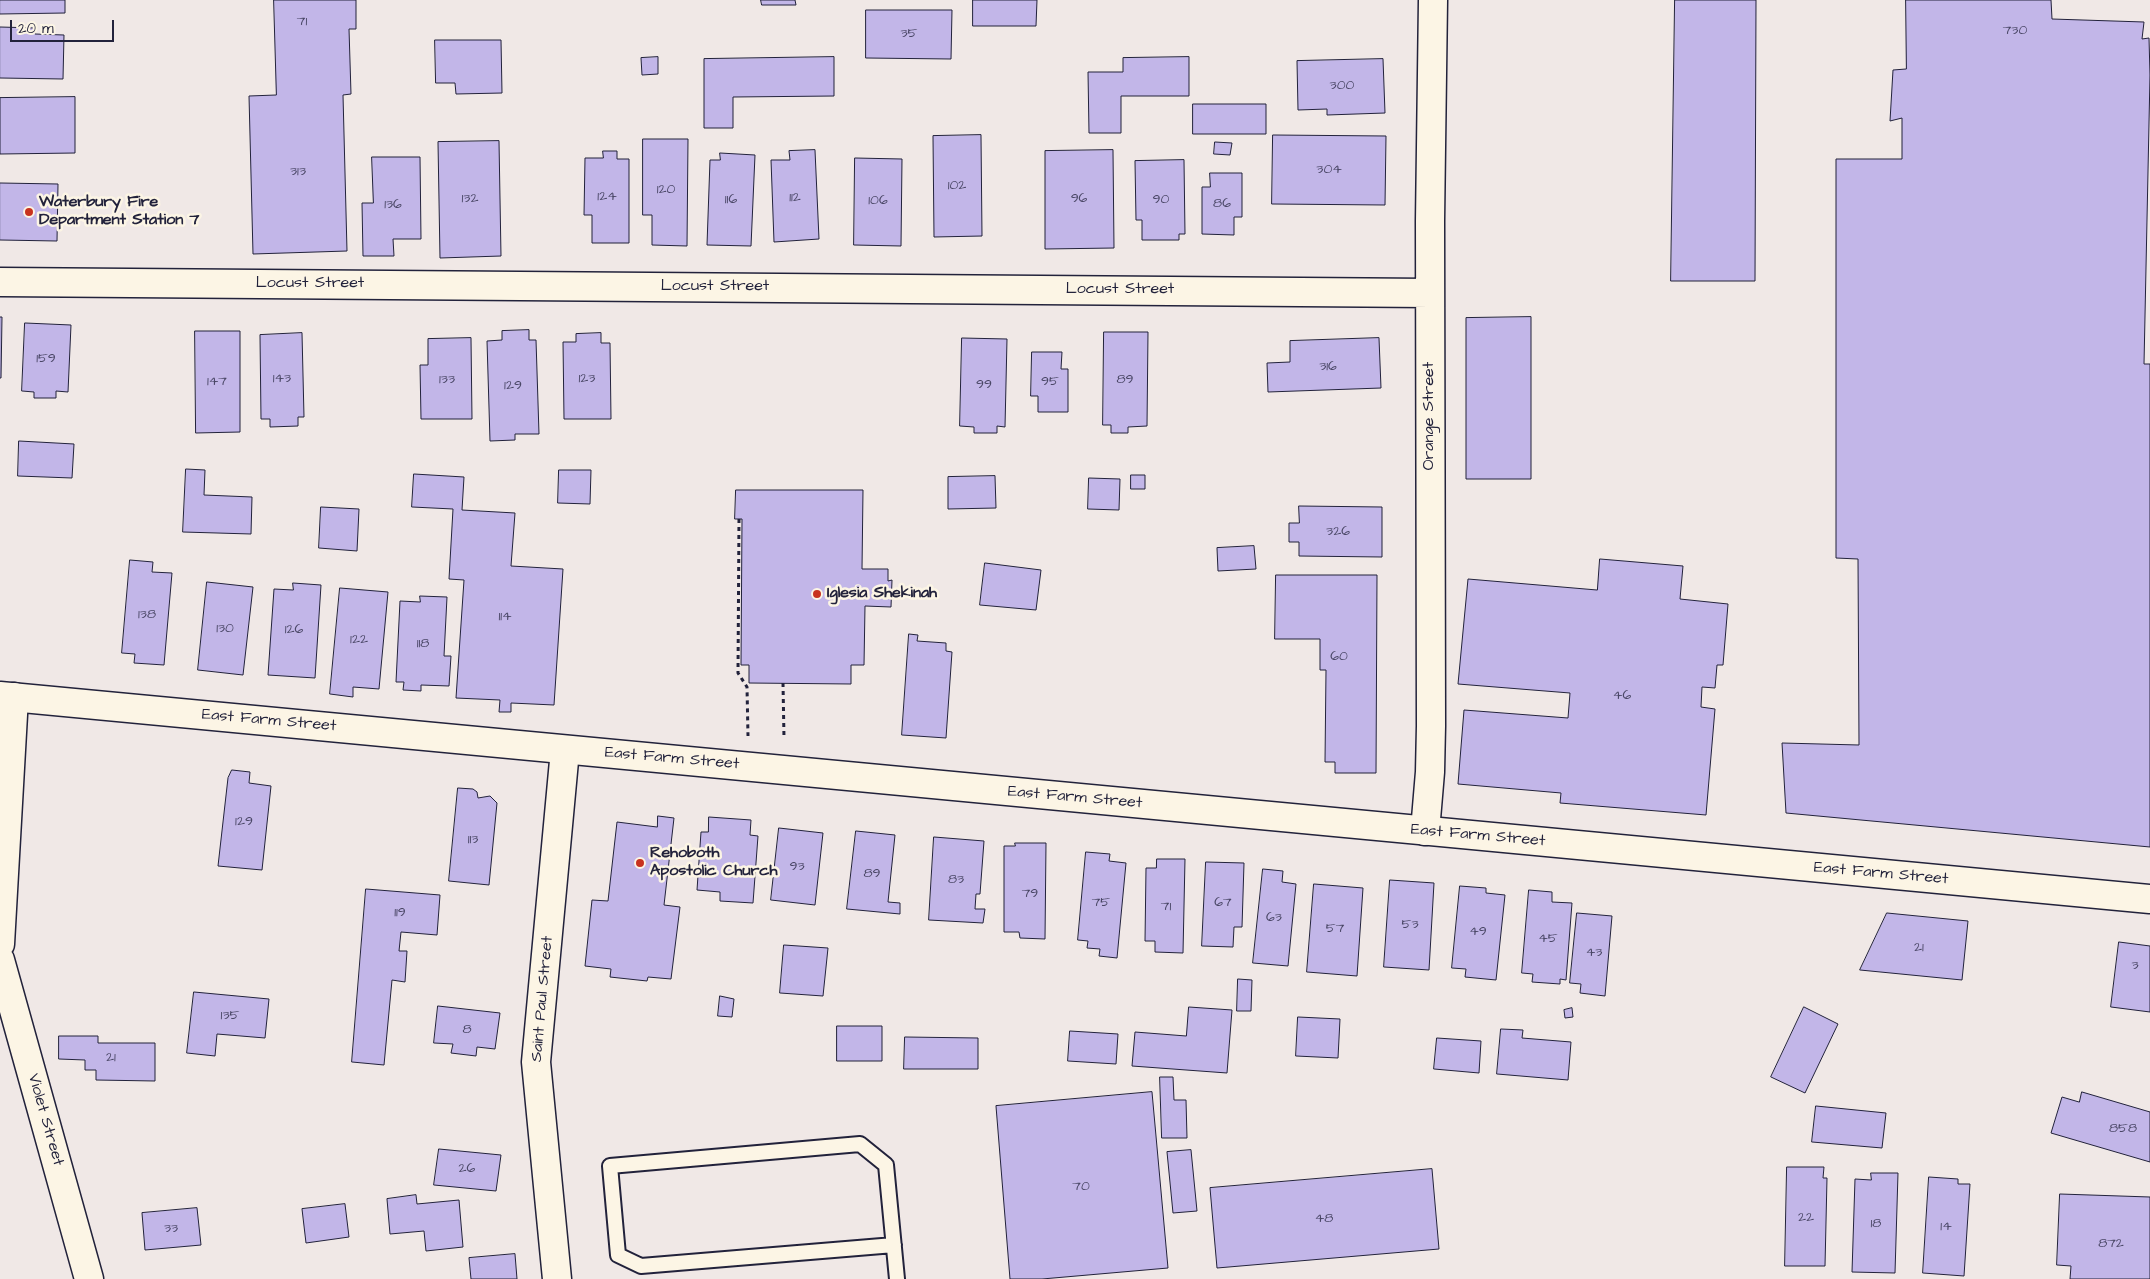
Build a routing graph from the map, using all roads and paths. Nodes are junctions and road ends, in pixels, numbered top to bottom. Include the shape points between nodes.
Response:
1 (1433, 0) edge
2 (0, 282) edge
3 (1430, 292) junction
4 (739, 519) dead end
5 (783, 683) dead end
6 (7, 696) edge
7 (784, 716) dead end
8 (565, 750) junction
9 (749, 767) junction
10 (1425, 831) junction
11 (2150, 899) edge
12 (0, 944) edge
13 (0, 960) edge
14 (894, 1245) junction
15 (89, 1279) edge
16 (557, 1279) edge
17 (897, 1279) edge

1 - 3 street, Orange Street
2 - 3 street, Locust Street
3 - 10 street, Orange Street via 1431,726
4 - 9 path via 738,673 747,687
5 - 7 path
6 - 8 street, East Farm Street
6 - 12 street
8 - 9 street, East Farm Street
8 - 16 street, Saint Paul Street via 536,1062
9 - 10 street, East Farm Street
10 - 11 street, East Farm Street
13 - 15 street, Violet Street
14 - 14 lane via 886,1165 860,1144 610,1166 618,1255 641,1266
14 - 17 lane

